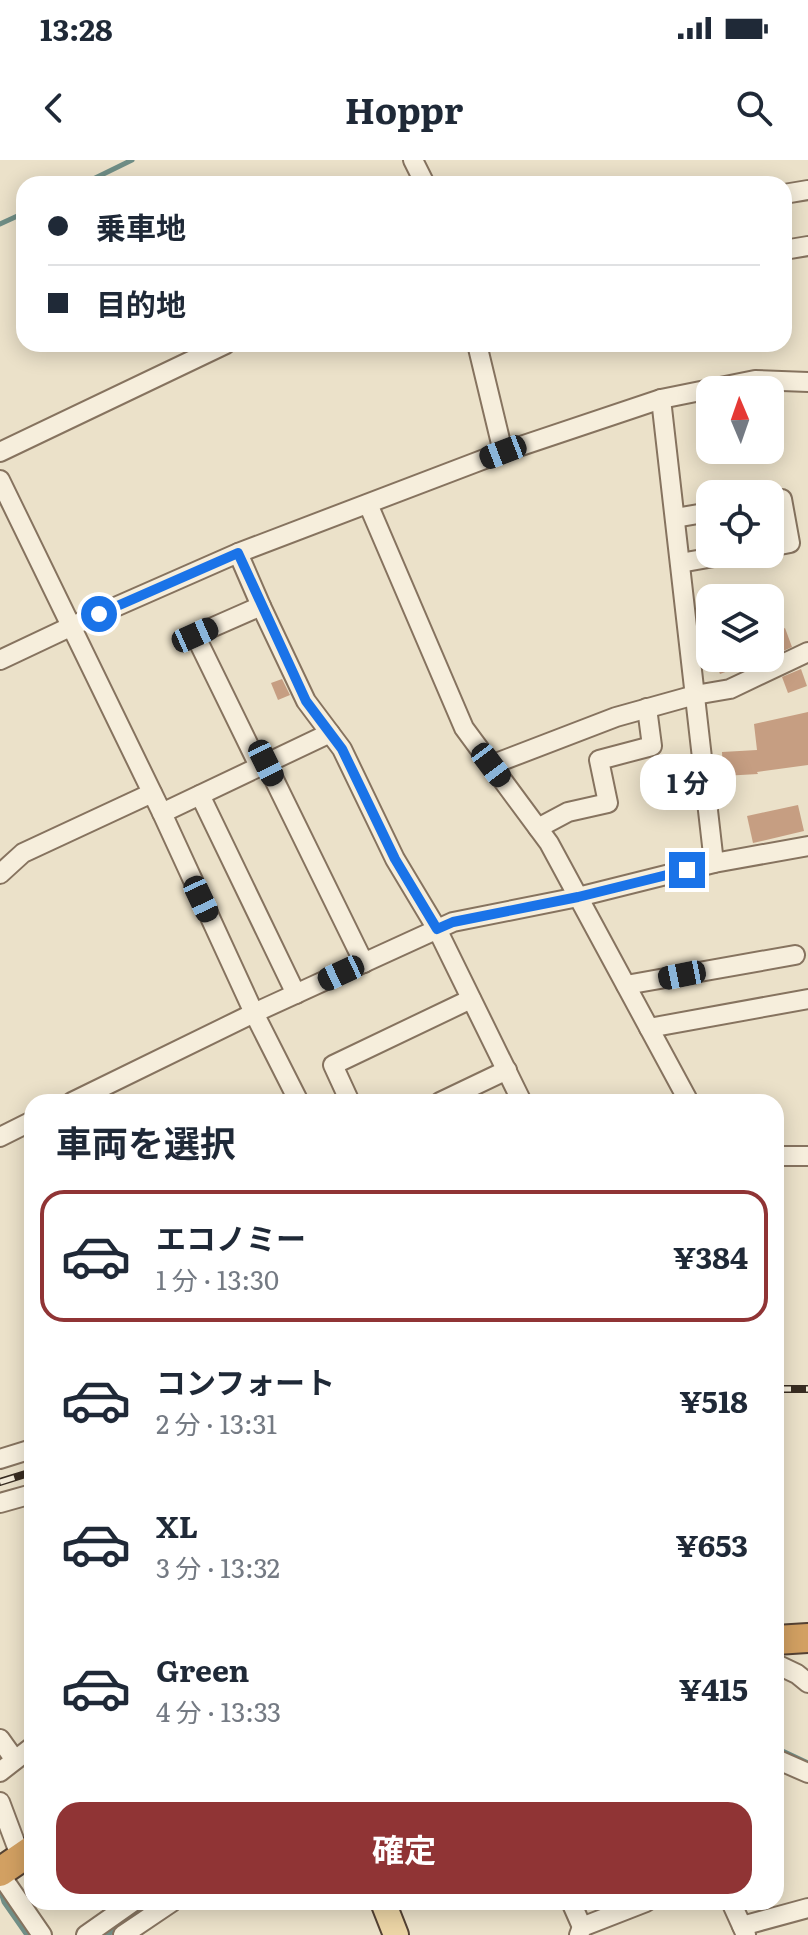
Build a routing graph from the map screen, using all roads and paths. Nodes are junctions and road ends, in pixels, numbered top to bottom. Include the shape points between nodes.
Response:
1 (209, 352) edge
2 (479, 352) edge
3 (808, 382) edge
4 (661, 399) junction
5 (0, 452) edge
6 (503, 452) junction
7 (0, 480) edge
8 (368, 504) junction
9 (784, 510) edge
10 (696, 514) edge
11 (675, 518) junction
12 (784, 544) edge
13 (238, 553) junction
14 (696, 560) edge
15 (680, 563) junction
16 (261, 606) junction
17 (72, 626) junction
18 (808, 652) edge
19 (0, 660) edge
20 (695, 695) junction
21 (647, 708) junction
22 (330, 733) junction
23 (262, 764) junction
24 (491, 765) junction
25 (152, 793) junction
26 (200, 795) junction
27 (162, 813) junction
28 (538, 828) junction
29 (808, 846) edge
30 (714, 863) junction
31 (0, 874) edge
32 (578, 897) junction
33 (437, 929) junction
34 (795, 955) dead end
35 (364, 963) junction
36 (626, 985) junction
37 (296, 994) junction
38 (471, 999) junction
39 (808, 999) edge
40 (254, 1013) junction
41 (649, 1028) junction
42 (507, 1070) junction
43 (88, 1094) edge
44 (295, 1094) edge
45 (346, 1094) edge
46 (457, 1094) edge
47 (518, 1094) edge
48 (685, 1094) edge
49 (24, 1125) edge
50 (0, 1137) edge
51 (784, 1156) edge
52 (808, 1156) edge
53 (24, 1452) edge
54 (0, 1459) edge
55 (24, 1496) edge
56 (0, 1503) edge
57 (808, 1638) edge
58 (784, 1640) edge
59 (784, 1668) edge
60 (808, 1683) edge
61 (0, 1739) edge
62 (24, 1753) edge
63 (784, 1762) edge
64 (7, 1766) edge
65 (808, 1773) edge
66 (0, 1802) edge
67 (13, 1863) edge
68 (24, 1890) edge
69 (808, 1908) edge
70 (32, 1910) edge
71 (122, 1910) edge
72 (160, 1910) edge
73 (386, 1910) edge
74 (574, 1910) edge
75 (628, 1910) edge
76 (735, 1910) edge
77 (744, 1930) edge
78 (581, 1931) edge
79 (42, 1935) edge
80 (86, 1935) edge
81 (123, 1935) edge
82 (396, 1935) edge

1 - 5 street
2 - 6 street
3 - 4 street via 755,380
4 - 6 street
4 - 11 street
6 - 8 street
7 - 17 street
8 - 13 street
8 - 24 street via 464,728
9 - 12 street via 790,543
10 - 11 street
11 - 15 street
13 - 16 street
13 - 17 street
14 - 15 street
15 - 20 street
16 - 22 street via 306,701
16 - 23 street via 195,635
17 - 19 street
17 - 25 street
18 - 20 street via 730,689
20 - 21 street
20 - 30 street
21 - 24 street
21 - 28 street via 652,746 599,760 608,803 568,812
22 - 23 street
22 - 33 street
23 - 26 street
23 - 35 street
24 - 28 street
25 - 27 street
25 - 31 street via 23,853
26 - 27 street
26 - 37 street
27 - 40 street
28 - 32 street
29 - 30 street
30 - 32 street
32 - 33 street
32 - 36 street
33 - 35 street
33 - 38 street
34 - 36 street
35 - 37 street
36 - 41 street
37 - 40 street
38 - 42 street
38 - 45 street via 333,1065
39 - 41 street
40 - 43 street
40 - 44 street
41 - 48 street
42 - 46 street
42 - 47 street
49 - 50 street
51 - 52 street
53 - 54 street
55 - 56 street
57 - 58 highway
59 - 60 street
61 - 64 street
62 - 64 street
63 - 65 street
66 - 67 street
67 - 68 street
69 - 77 street
70 - 79 street
71 - 80 street
72 - 81 street
73 - 82 main road
74 - 78 street
75 - 78 street
76 - 77 street

